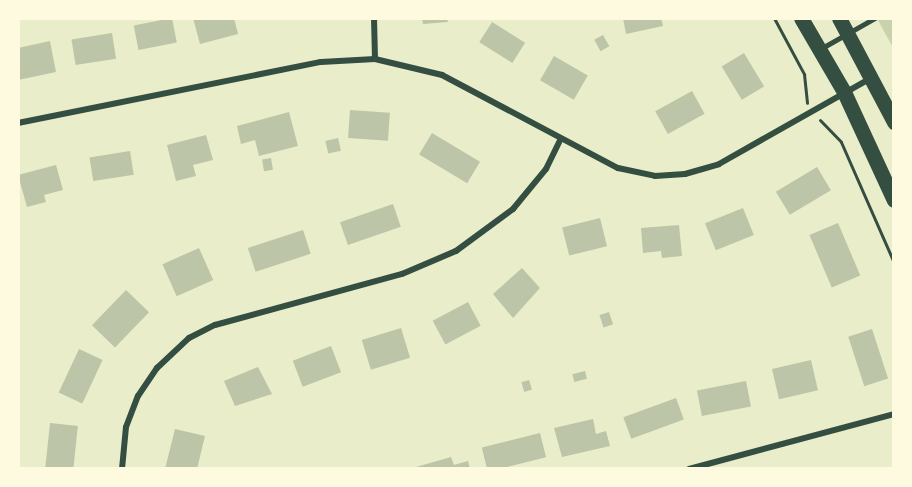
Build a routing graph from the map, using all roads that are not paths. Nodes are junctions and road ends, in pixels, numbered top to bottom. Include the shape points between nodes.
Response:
1 (374, 18) edge
2 (801, 18) edge
3 (840, 18) edge
4 (875, 18) edge
5 (849, 33) junction
6 (820, 49) junction
7 (375, 59) junction
8 (872, 78) junction
9 (844, 92) junction
10 (894, 122) edge
11 (18, 123) edge
12 (560, 140) junction
13 (894, 200) edge
14 (894, 414) edge
15 (122, 469) edge
16 (689, 469) edge

1 - 7 street
2 - 6 main road
3 - 5 main road
4 - 5 lane
5 - 6 lane
5 - 8 main road
6 - 9 main road
7 - 11 street via 321,62
7 - 12 street via 441,75
8 - 9 street
8 - 10 main road
9 - 12 street via 719,164 685,174 655,176 618,168
9 - 13 main road
12 - 15 street via 546,169 513,209 456,251 402,274 215,325 189,338 157,368 138,396 126,427
14 - 16 street

